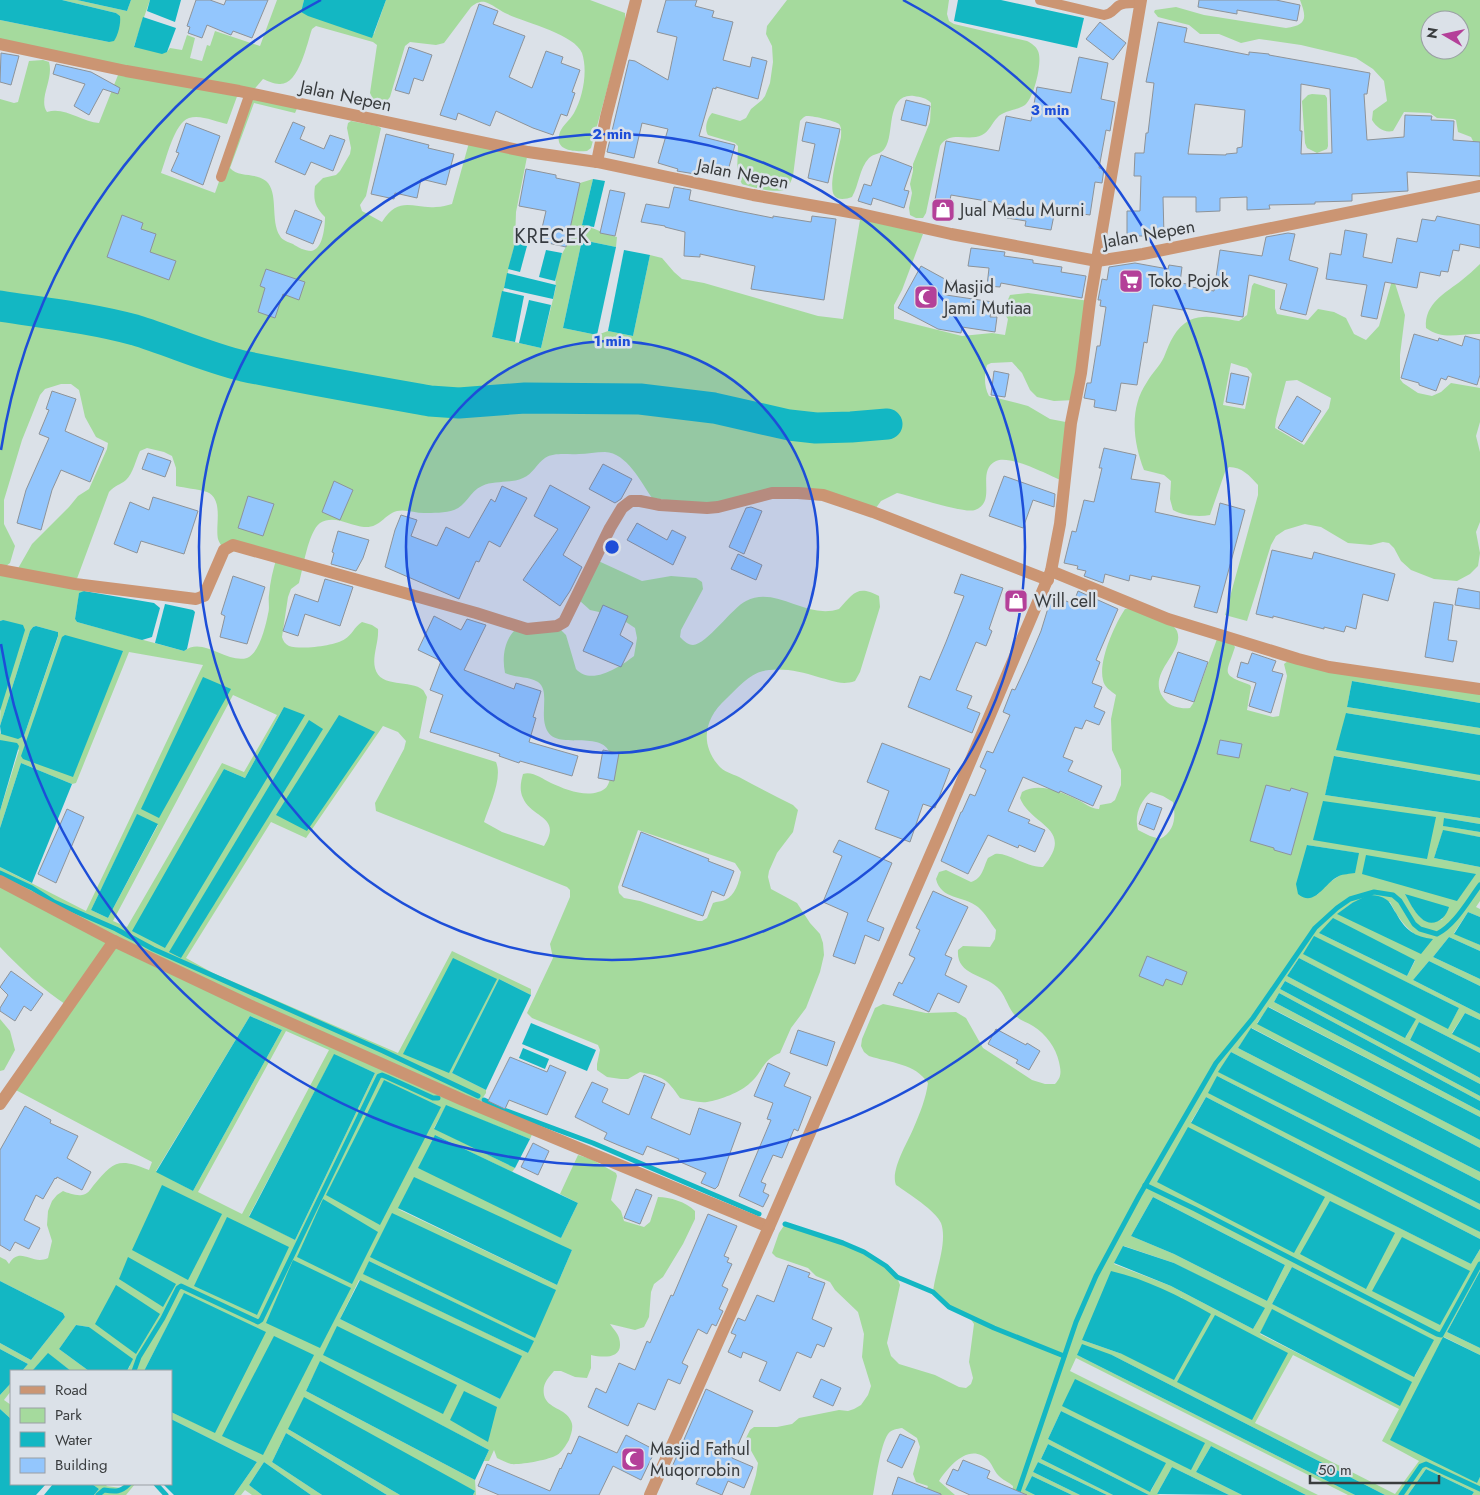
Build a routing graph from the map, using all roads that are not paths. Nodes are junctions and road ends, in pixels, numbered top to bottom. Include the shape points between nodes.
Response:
1 (636, 0) edge
2 (1040, 0) edge
3 (1140, 2) edge
4 (0, 44) edge
5 (250, 93) junction
6 (597, 162) junction
7 (221, 177) dead end
8 (1480, 186) edge
9 (1097, 261) junction
10 (0, 570) edge
11 (1050, 576) junction
12 (1480, 689) edge
13 (0, 881) edge
14 (114, 941) junction
15 (0, 1104) edge
16 (769, 1227) junction
17 (650, 1495) edge

1 - 6 street
2 - 3 lane via 1104,15 1122,4
3 - 9 street
4 - 5 street, Jalan Nepen
5 - 6 street, Jalan Nepen via 520,150
5 - 7 lane
6 - 9 street, Jalan Nepen
8 - 9 street, Jalan Nepen
9 - 11 street
10 - 11 street via 75,584 196,599 204,596 224,550 234,545 527,629 545,628 564,622 610,528 622,508 631,501 707,508 772,494 798,493 823,495
11 - 12 street via 1168,619 1298,659 1335,668
11 - 16 street
13 - 14 street
14 - 15 street
14 - 16 street via 462,1100
16 - 17 street

